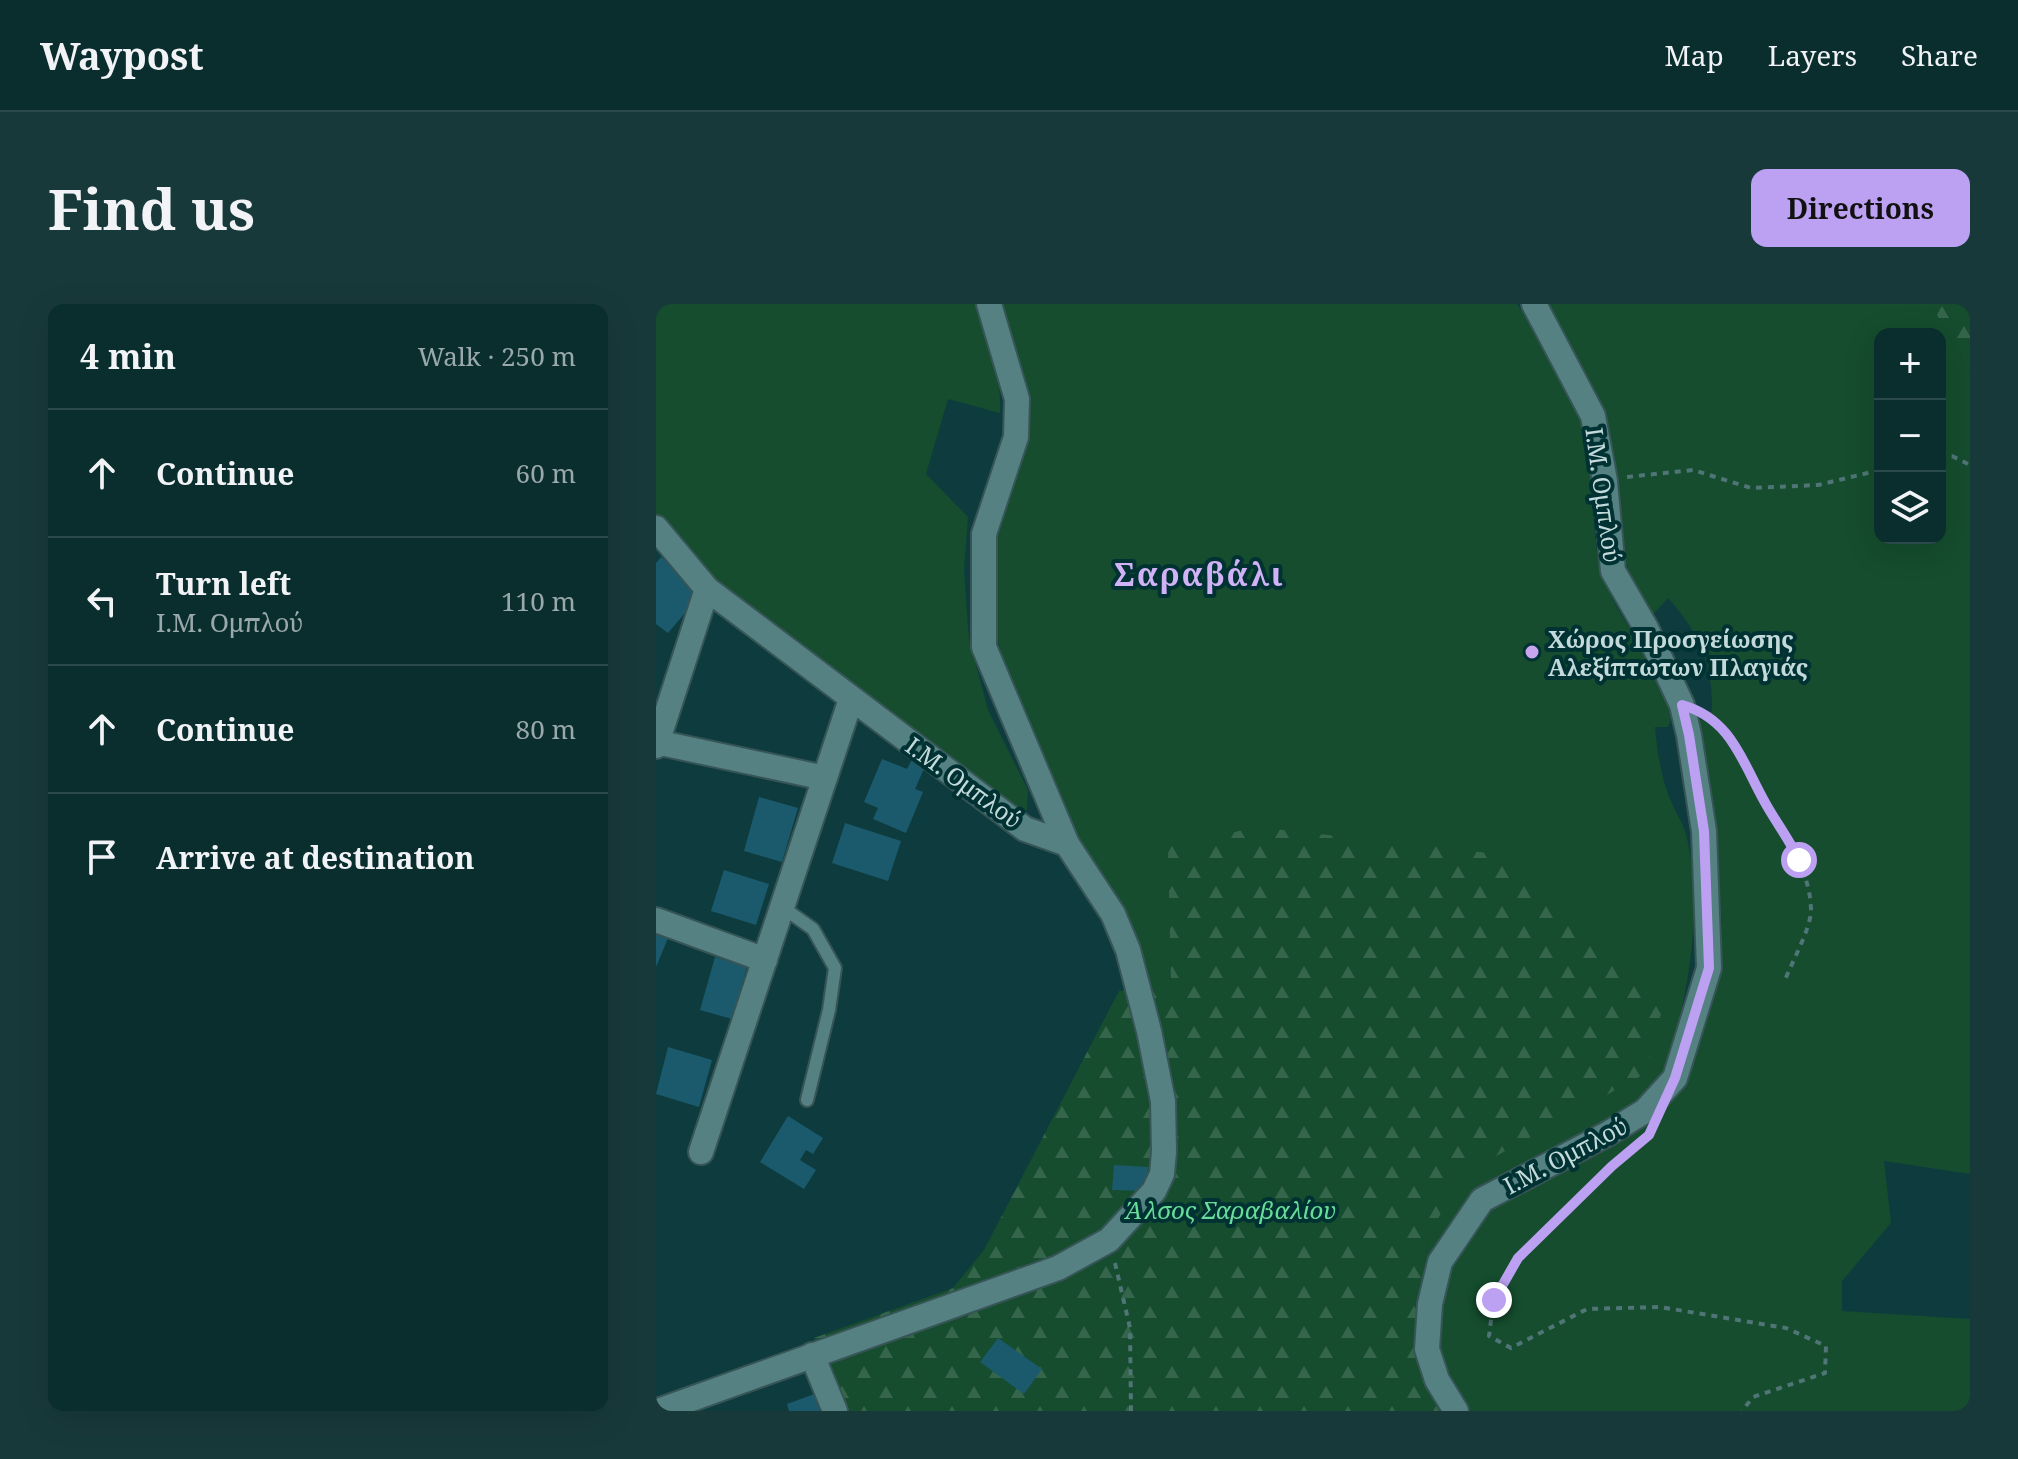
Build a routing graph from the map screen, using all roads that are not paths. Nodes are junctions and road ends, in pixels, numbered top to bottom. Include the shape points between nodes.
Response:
1 (989, 304) edge
2 (1534, 304) edge
3 (656, 528) edge
4 (707, 589) junction
5 (851, 699) junction
6 (656, 744) edge
7 (825, 778) junction
8 (1067, 844) junction
9 (782, 907) junction
10 (656, 920) edge
11 (765, 960) junction
12 (807, 1100) dead end
13 (701, 1152) dead end
14 (812, 1355) junction
15 (658, 1411) edge
16 (835, 1411) edge
17 (1456, 1411) edge

1 - 8 street, Ι.Μ. Ομπλού via 1017,399 1016,437 984,534 984,647
2 - 17 street, Ι.Μ. Ομπλού via 1593,416 1613,571 1682,705 1704,831 1709,968 1675,1078 1645,1111 1482,1200 1440,1262 1427,1349 1437,1380
3 - 4 street, Ι.Μ. Ομπλού
4 - 5 street, Ι.Μ. Ομπλού
4 - 6 street
5 - 7 street
5 - 8 street, Ι.Μ. Ομπλού via 1025,829
6 - 7 street
7 - 9 street
8 - 14 street via 1113,914 1149,1031 1163,1101 1162,1174 1154,1191 1109,1240 1058,1268
9 - 11 street
9 - 12 lane via 813,929 835,968
10 - 11 street
11 - 13 street
14 - 15 street
14 - 16 street

